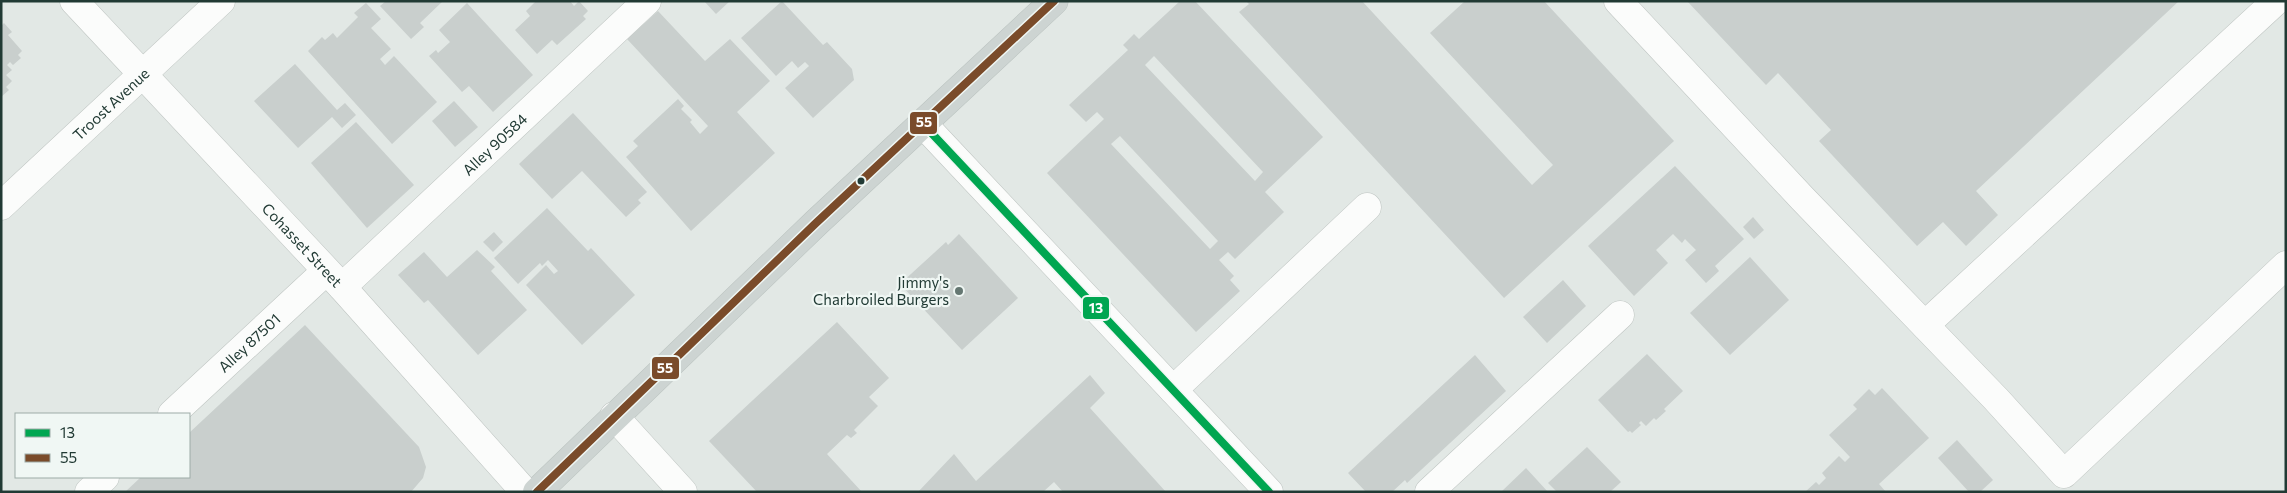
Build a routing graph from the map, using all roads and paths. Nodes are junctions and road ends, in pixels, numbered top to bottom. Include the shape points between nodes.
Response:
1 (74, 1) edge
2 (221, 1) edge
3 (647, 1) edge
4 (1054, 1) edge
5 (1618, 1) edge
6 (2276, 1) edge
7 (141, 75) junction
8 (923, 124) junction
9 (1, 206) edge
10 (1367, 207) dead end
11 (2286, 265) edge
12 (334, 279) junction
13 (1620, 315) dead end
14 (1925, 325) junction
15 (1173, 390) junction
16 (173, 413) edge
17 (614, 416) junction
18 (525, 492) edge
19 (537, 492) edge
20 (683, 492) edge
21 (1268, 492) edge
22 (1430, 492) edge

1 - 7 street, Cohasset Street
2 - 7 street, Troost Avenue
3 - 12 street, Alley 90584
4 - 8 main road
5 - 14 street
6 - 14 street
7 - 9 street, Troost Avenue
7 - 12 street, Cohasset Street
8 - 15 street
8 - 17 main road
10 - 15 street
11 - 14 street via 2064,474
12 - 16 street, Alley 87501
12 - 18 street, Cohasset Street
13 - 22 street
15 - 21 street
17 - 19 main road
17 - 20 street

